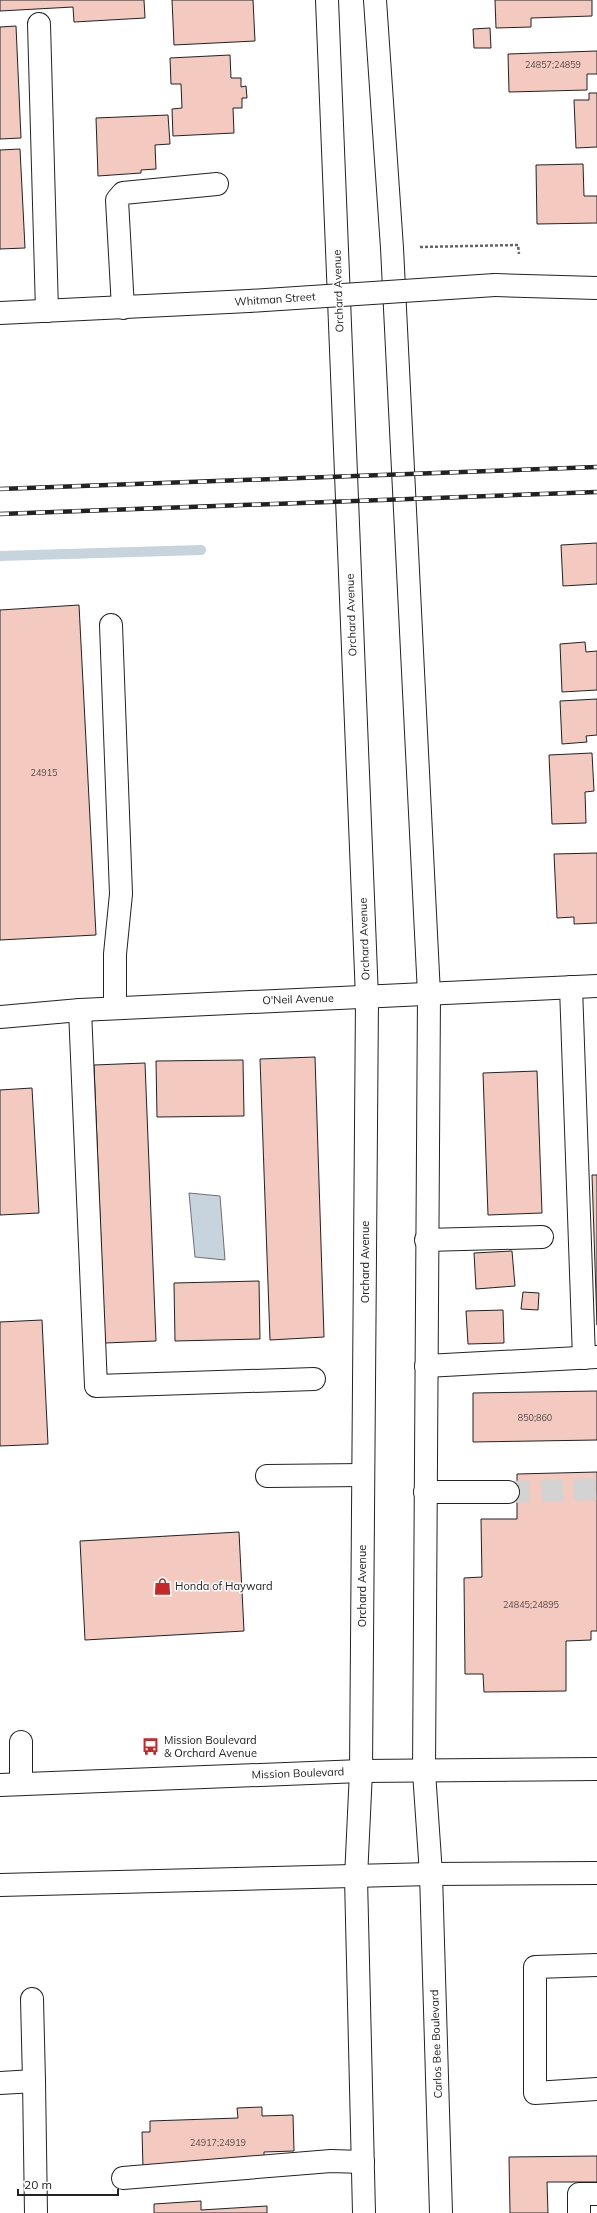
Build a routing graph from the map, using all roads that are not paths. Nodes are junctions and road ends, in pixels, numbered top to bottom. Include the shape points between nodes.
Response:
1 (326, 0) edge
2 (375, 0) edge
3 (39, 24) dead end
4 (217, 184) dead end
5 (597, 288) edge
6 (123, 308) junction
7 (47, 311) junction
8 (0, 313) edge
9 (111, 625) dead end
10 (597, 986) edge
11 (571, 987) junction
12 (429, 994) junction
13 (367, 998) junction
14 (114, 1008) junction
15 (80, 1010) junction
16 (0, 1017) edge
17 (542, 1237) dead end
18 (426, 1240) junction
19 (591, 1358) edge
20 (426, 1366) junction
21 (314, 1379) dead end
22 (363, 1475) junction
23 (267, 1476) dead end
24 (425, 1492) junction
25 (508, 1492) tunnel mouth
26 (21, 1742) dead end
27 (597, 1769) edge
28 (362, 1771) junction
29 (424, 1772) junction
30 (11, 1785) edge
31 (597, 1873) edge
32 (431, 1874) junction
33 (356, 1878) junction
34 (0, 1885) edge
35 (597, 1965) edge
36 (32, 1999) dead end
37 (34, 2081) junction
38 (0, 2082) edge
39 (597, 2089) edge
40 (363, 2162) junction
41 (123, 2178) dead end
42 (597, 2194) edge
43 (36, 2213) edge
44 (364, 2213) edge
45 (441, 2213) edge
46 (579, 2213) edge

1 - 13 street, Orchard Avenue
2 - 12 street via 392,248
3 - 7 street
4 - 6 street via 120,195 118,200
5 - 6 street, Whitman Street, bridge via 495,285
6 - 7 street, Whitman Street
7 - 8 street, Whitman Street
9 - 14 street via 121,894 115,954
10 - 11 street, O'Neil Avenue
11 - 12 street, O'Neil Avenue
11 - 19 street
12 - 13 street, O'Neil Avenue
12 - 18 street
13 - 14 street, O'Neil Avenue via 327,997
13 - 22 street, Orchard Avenue
14 - 15 street, O'Neil Avenue
15 - 16 street, O'Neil Avenue
15 - 21 street via 96,1386
17 - 18 street
18 - 20 street
19 - 20 street
20 - 24 street
22 - 23 street
22 - 28 street, Orchard Avenue
24 - 25 street
24 - 29 street
26 - 30 street
27 - 29 street, Mission Boulevard
28 - 29 street, Mission Boulevard
28 - 30 street, Mission Boulevard
28 - 33 street, Orchard Avenue
29 - 32 street
31 - 32 street
32 - 33 street
32 - 45 street, Carlos Bee Boulevard
33 - 34 street
33 - 40 street
35 - 39 street via 534,1967 535,2093
36 - 37 street
37 - 38 street
37 - 43 street
40 - 41 street via 331,2161
40 - 44 street
42 - 46 street via 579,2194

